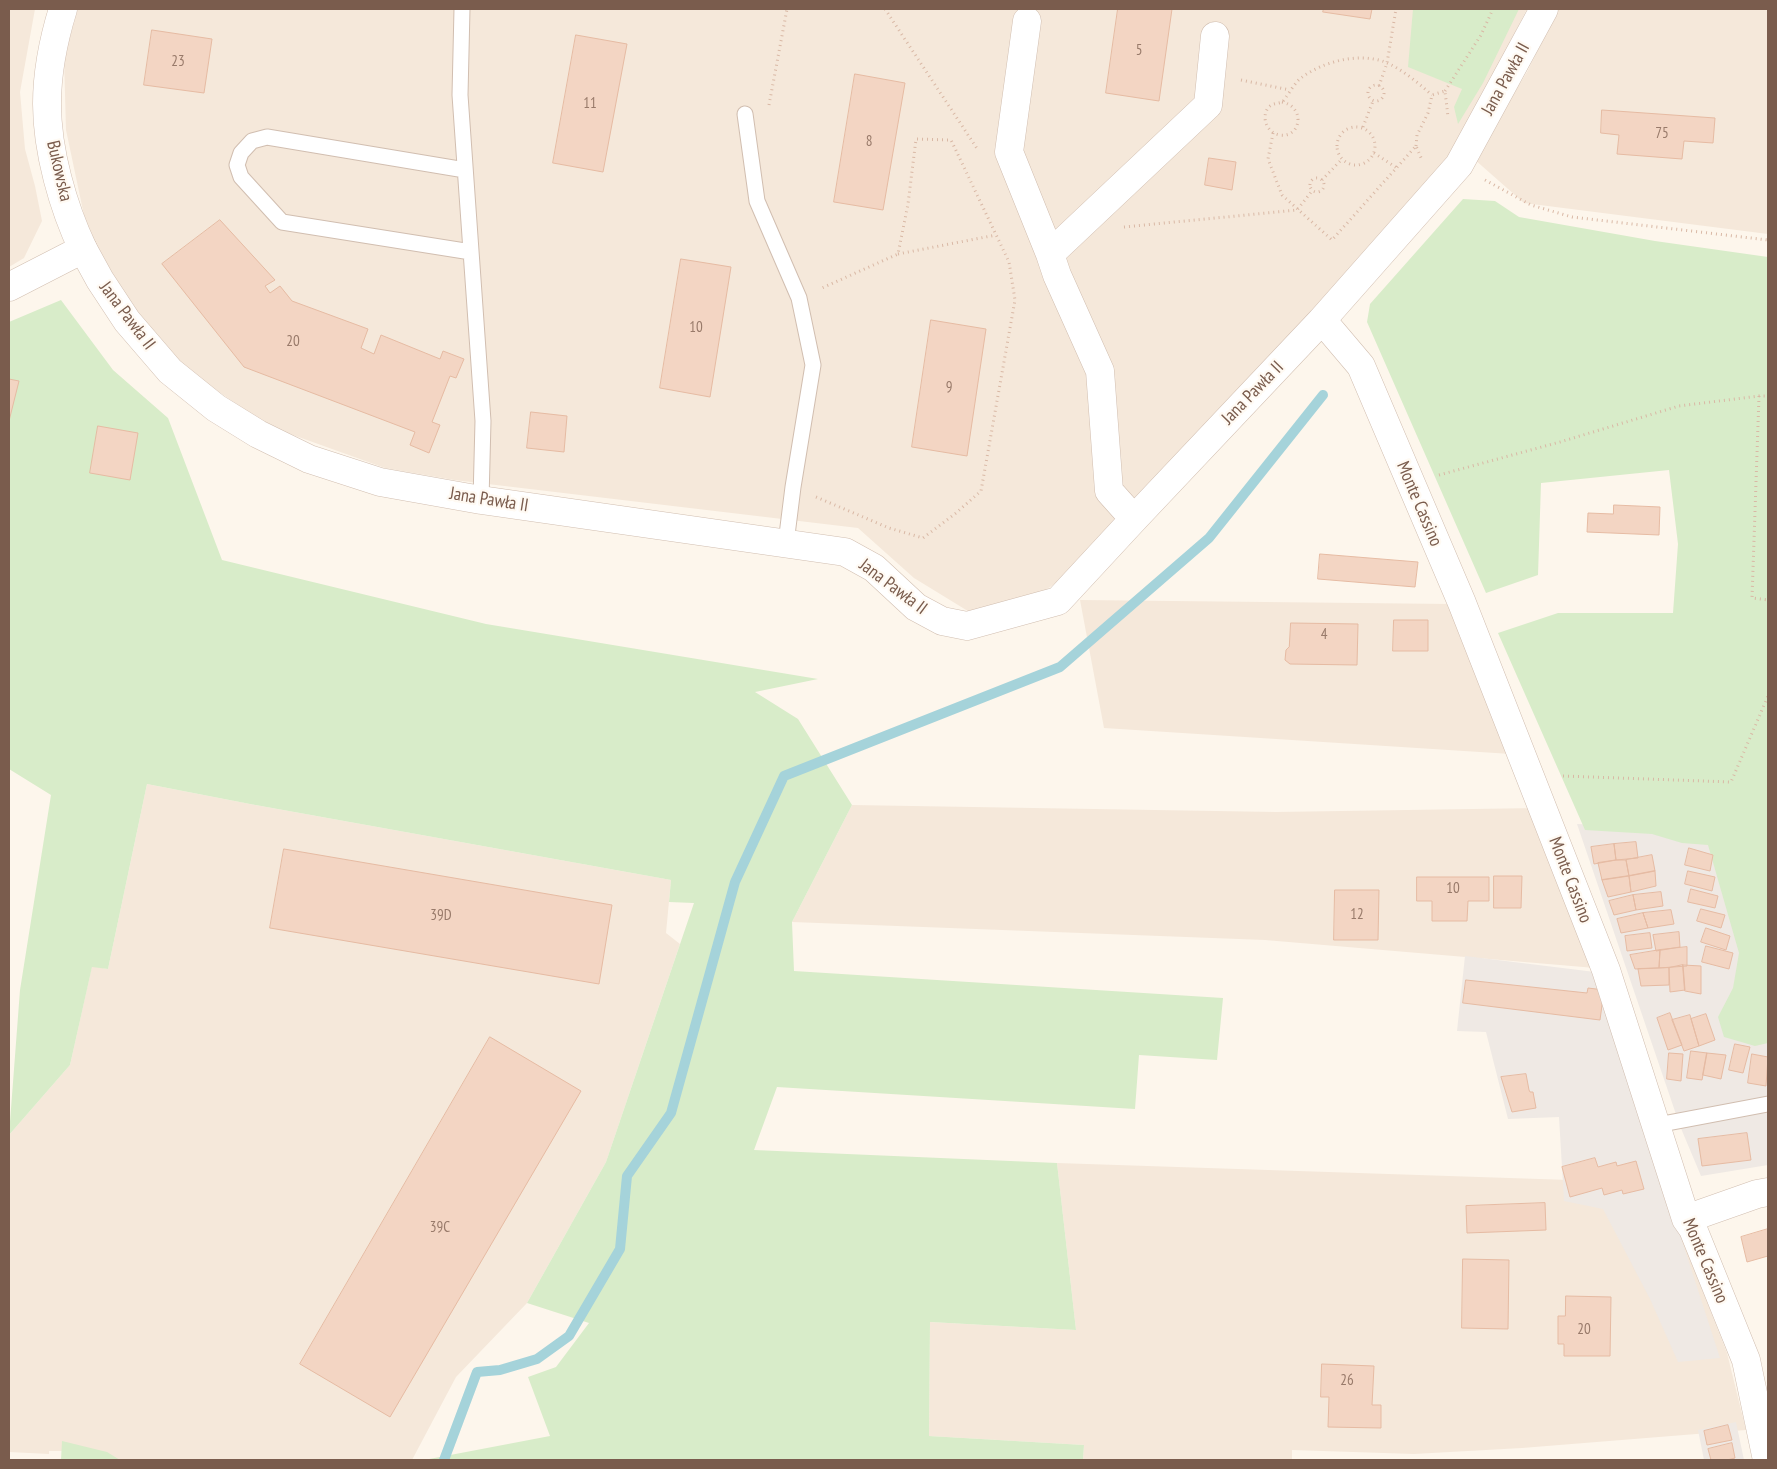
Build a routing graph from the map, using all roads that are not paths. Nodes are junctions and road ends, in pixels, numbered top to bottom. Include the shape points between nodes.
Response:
1 (63, 9) edge
2 (462, 9) edge
3 (1544, 9) edge
4 (1027, 21) dead end
5 (1215, 36) dead end
6 (745, 114) road end
7 (465, 170) junction
8 (83, 249) junction
9 (471, 252) junction
10 (1050, 254) junction
11 (9, 287) edge
12 (1322, 320) junction
13 (481, 500) junction
14 (1134, 518) junction
15 (786, 543) junction
16 (1768, 1104) edge
17 (1657, 1126) junction
18 (1768, 1192) edge
19 (1686, 1219) junction
20 (1767, 1460) edge

1 - 8 street, Bukowska via 50,71 48,120 60,185
2 - 7 lane via 460,95
3 - 12 street, Jana Pawła II via 1459,164
4 - 10 street via 1008,152
5 - 10 street via 1208,105
6 - 15 lane via 757,201 799,298 813,365
7 - 9 lane
7 - 9 lane via 267,137 252,141 241,153 237,165 241,177 282,222
8 - 11 street
8 - 13 street, Jana Pawła II via 127,321 170,371 216,408 258,434 309,459 380,482
9 - 13 lane via 483,421
10 - 14 street via 1100,371 1109,491
12 - 14 street, Jana Pawła II
12 - 17 street, Monte Cassino via 1360,366 1462,603 1606,970
13 - 15 street, Jana Pawła II
14 - 15 street, Jana Pawła II via 1058,601 967,626 942,622 916,607 874,568 845,552
16 - 17 lane
17 - 19 street, Monte Cassino
18 - 19 street
19 - 20 street, Monte Cassino via 1746,1360

